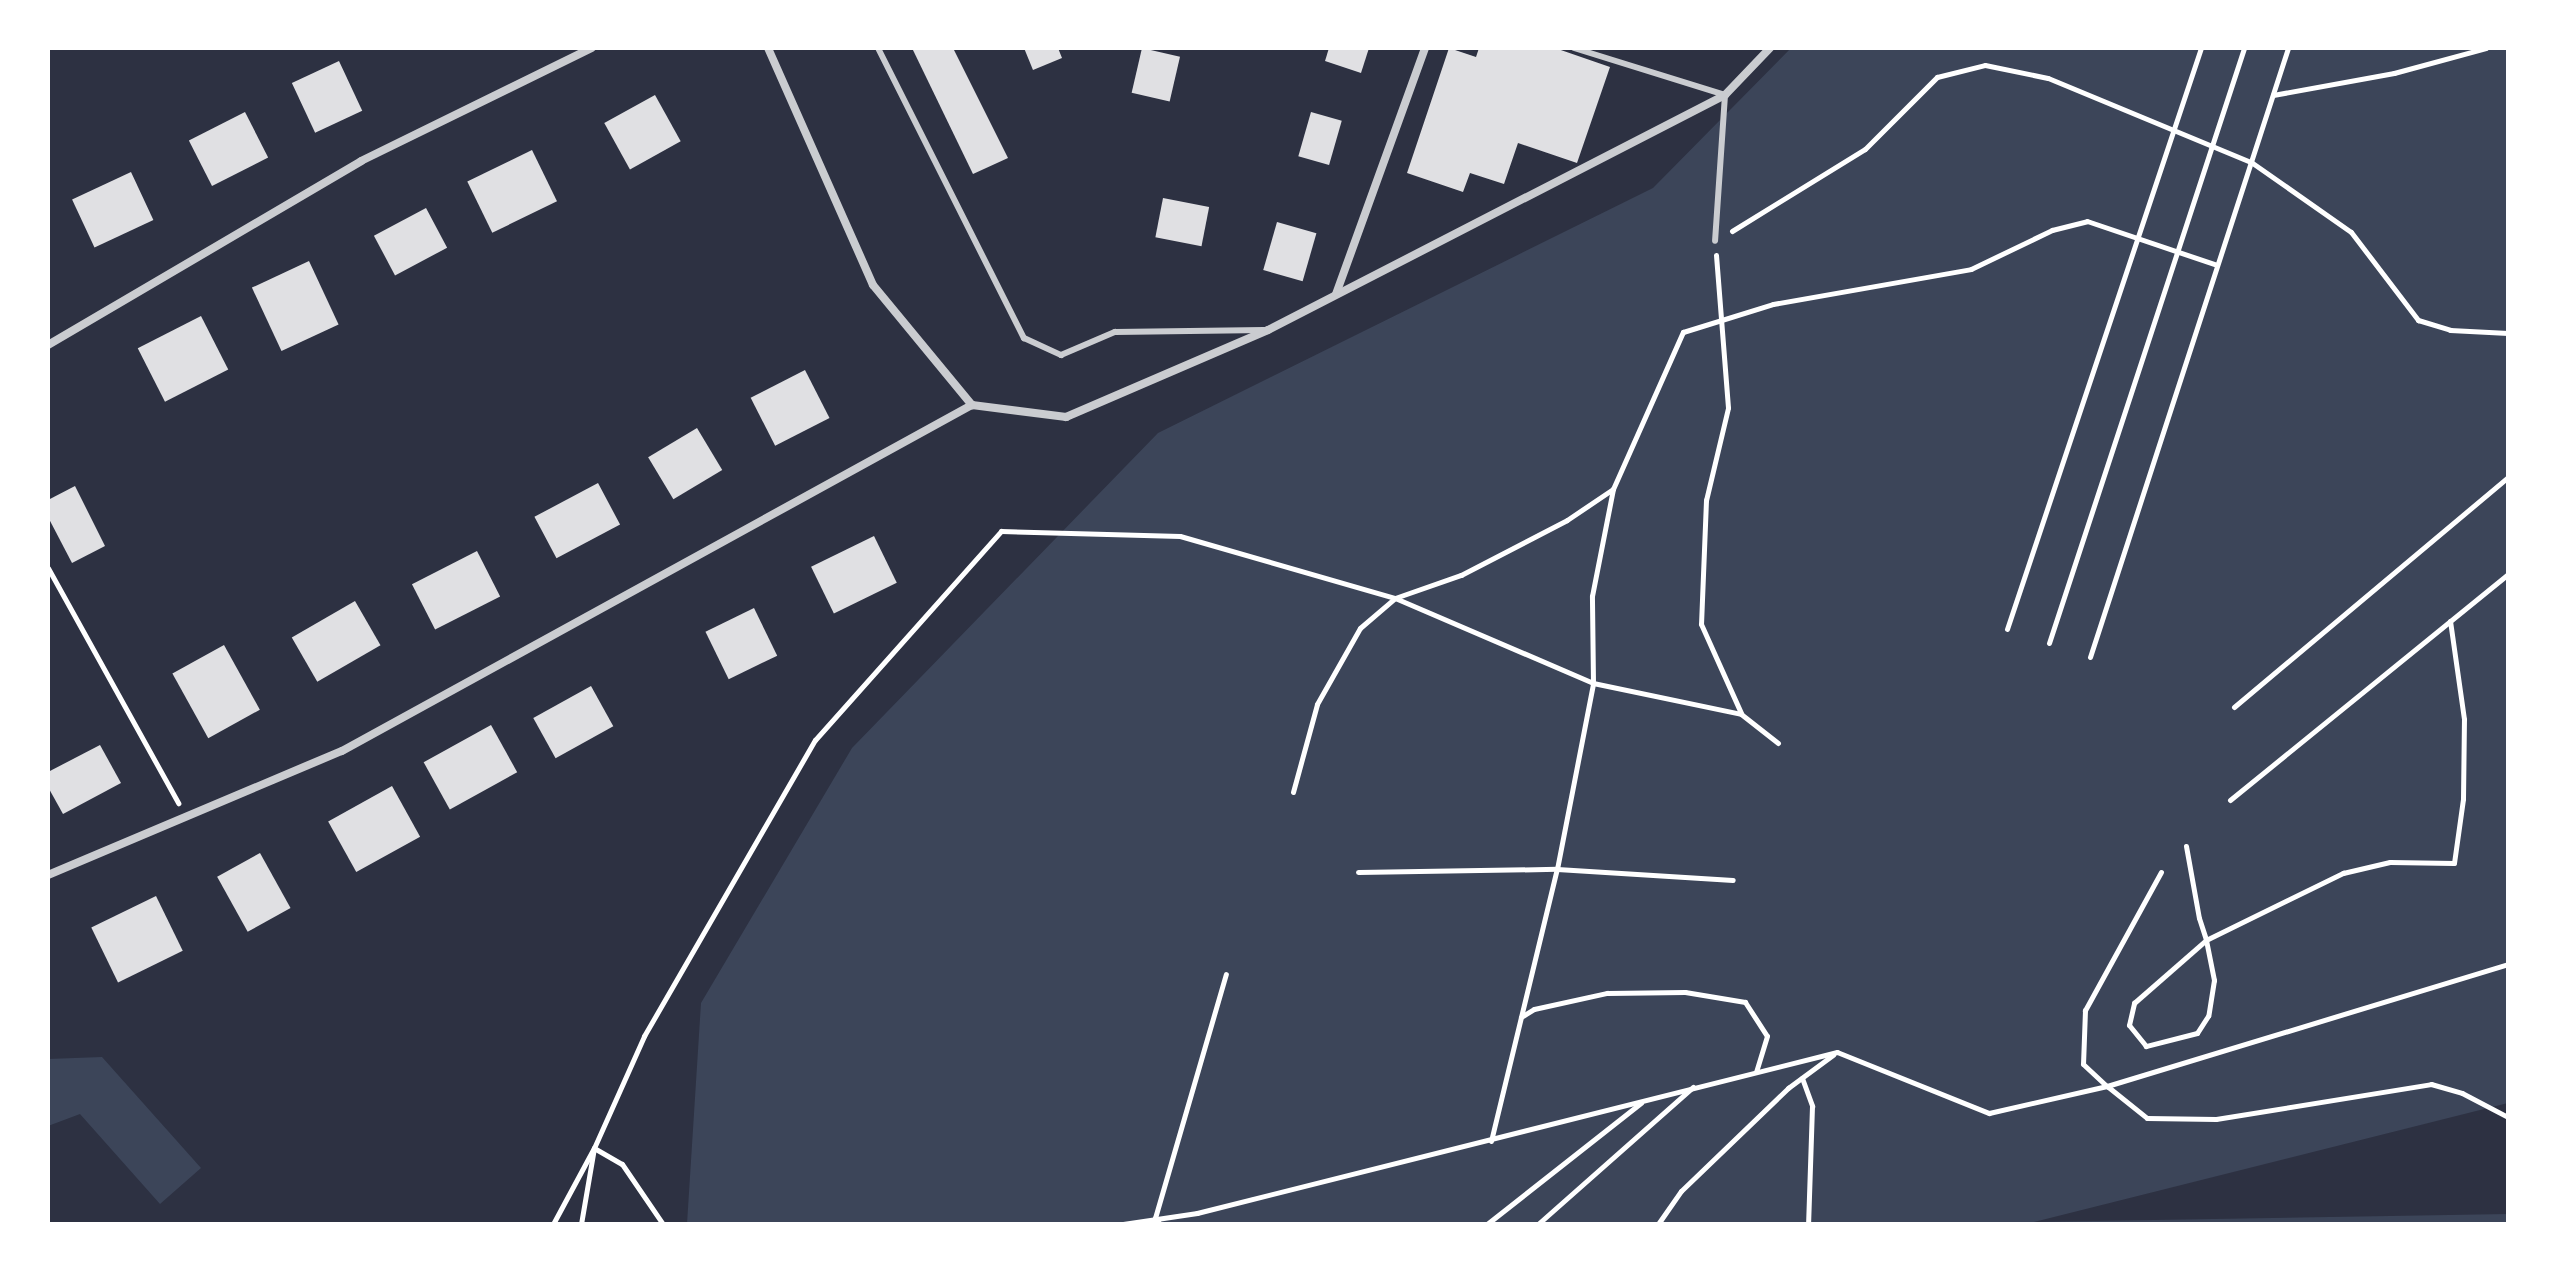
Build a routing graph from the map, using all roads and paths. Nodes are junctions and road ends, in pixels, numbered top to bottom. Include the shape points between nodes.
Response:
1 (592, 48) edge
2 (768, 48) edge
3 (878, 48) edge
4 (1425, 48) edge
5 (1574, 48) edge
6 (1770, 48) edge
7 (2201, 48) edge
8 (2244, 48) edge
9 (2288, 48) edge
10 (2486, 48) edge
11 (1725, 95) junction
12 (2273, 95) junction
13 (2174, 128) junction
14 (2212, 145) junction
15 (2251, 162) junction
16 (2138, 236) junction
17 (1715, 241) junction
18 (2178, 250) junction
19 (2217, 265) junction
20 (1336, 295) junction
21 (1721, 317) junction
22 (1268, 330) junction
23 (2508, 333) edge
24 (48, 345) edge
25 (972, 405) junction
26 (2508, 477) edge
27 (1613, 489) junction
28 (48, 568) edge
29 (2508, 574) edge
30 (1395, 598) junction
31 (2450, 621) junction
32 (2007, 629) dead end
33 (2049, 643) dead end
34 (2090, 657) dead end
35 (1593, 683) junction
36 (2234, 707) dead end
37 (1741, 714) junction
38 (1778, 743) dead end
39 (1293, 792) dead end
40 (2230, 800) dead end
41 (186, 818) junction
42 (2186, 846) dead end
43 (1557, 869) junction
44 (1358, 872) dead end
45 (2161, 872) dead end
46 (48, 875) edge
47 (1733, 880) dead end
48 (2206, 940) junction
49 (2508, 964) edge
50 (1226, 974) dead end
51 (1521, 1017) junction
52 (1837, 1052) junction
53 (1756, 1072) junction
54 (1802, 1078) junction
55 (1696, 1084) junction
56 (2107, 1086) junction
57 (1645, 1100) junction
58 (2508, 1117) edge
59 (1491, 1141) junction
60 (594, 1148) junction
61 (1155, 1218) junction
62 (553, 1224) edge
63 (581, 1224) edge
64 (663, 1224) edge
65 (1123, 1224) edge
66 (1160, 1224) edge
67 (1487, 1224) edge
68 (1538, 1224) edge
69 (1658, 1224) edge
70 (1808, 1224) edge

1 - 24 street via 361,161
2 - 25 street via 873,285
3 - 22 lane via 1024,338 1061,355 1115,332
4 - 20 street
5 - 11 lane
6 - 11 street
7 - 13 path
8 - 14 path
9 - 12 path
10 - 12 path via 2394,73
11 - 17 lane
11 - 20 street
12 - 15 path
13 - 14 path
13 - 16 path
13 - 17 path via 2048,78 1985,65 1937,77 1865,149
14 - 15 path
14 - 18 path
15 - 19 path
15 - 23 path via 2351,232 2418,320 2450,330
16 - 18 path
16 - 21 path via 2087,221 2052,230 1971,269
16 - 32 path
17 - 21 path
18 - 19 path
18 - 33 path
19 - 34 path
20 - 22 street
21 - 27 path via 1683,332
21 - 37 path via 1728,408 1706,500 1701,624
22 - 25 street via 1066,417
25 - 41 street via 342,751
26 - 36 path
27 - 30 path via 1567,520 1461,575
27 - 35 path via 1592,596
28 - 41 path
29 - 31 path
30 - 35 path
30 - 39 path via 1360,628 1317,704
30 - 60 path via 1180,536 1001,531 815,740 644,1036
31 - 40 path
31 - 48 path via 2464,719 2463,799 2454,863 2390,862 2343,873
35 - 37 path
35 - 43 path
37 - 38 path
41 - 46 street
42 - 48 path
43 - 44 path
43 - 47 path
43 - 51 path
45 - 56 path via 2085,1010 2083,1064
48 - 48 path via 2214,980 2208,1016 2197,1033 2146,1046 2129,1025 2134,1003
49 - 56 path
50 - 61 path
51 - 53 path via 1534,1009 1607,993 1685,992 1745,1002 1767,1036
51 - 59 path
52 - 53 path
52 - 54 path
52 - 56 path via 1989,1113
53 - 55 path
54 - 69 path via 1681,1191
54 - 70 path via 1812,1106
55 - 57 path
55 - 68 path
56 - 58 path via 2147,1118 2216,1119 2431,1084
57 - 59 path
57 - 67 path
59 - 61 path via 1197,1213
60 - 62 path
60 - 63 path
60 - 64 path via 622,1164
61 - 65 path
61 - 66 path

